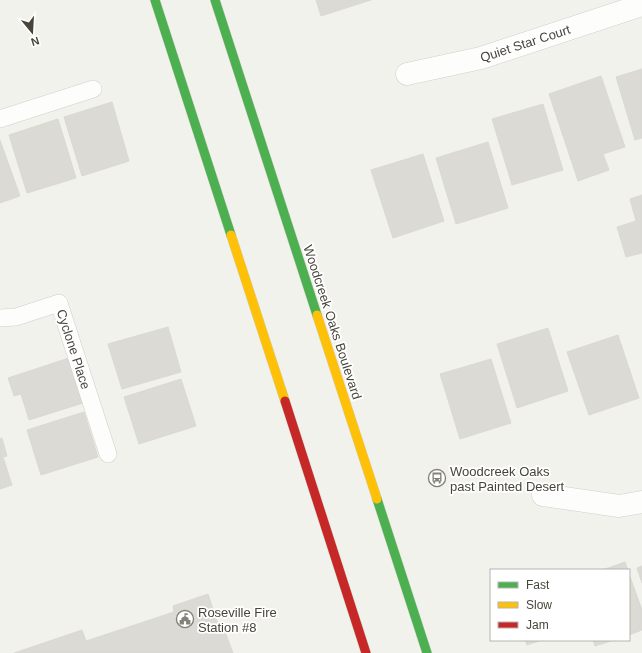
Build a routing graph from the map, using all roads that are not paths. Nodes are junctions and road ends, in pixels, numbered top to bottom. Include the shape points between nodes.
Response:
1 (155, 0) edge
2 (215, 0) edge
3 (642, 5) edge
4 (407, 74) dead end
5 (93, 89) dead end
6 (0, 119) edge
7 (0, 318) edge
8 (108, 454) dead end
9 (543, 495) dead end
10 (642, 502) edge
11 (366, 653) edge
12 (427, 653) edge

1 - 11 main road
2 - 12 main road, Woodcreek Oaks Boulevard
3 - 4 street, Quiet Star Court via 481,58
5 - 6 lane
7 - 8 lane, Cyclone Place via 16,317 59,303
9 - 10 street via 619,506

